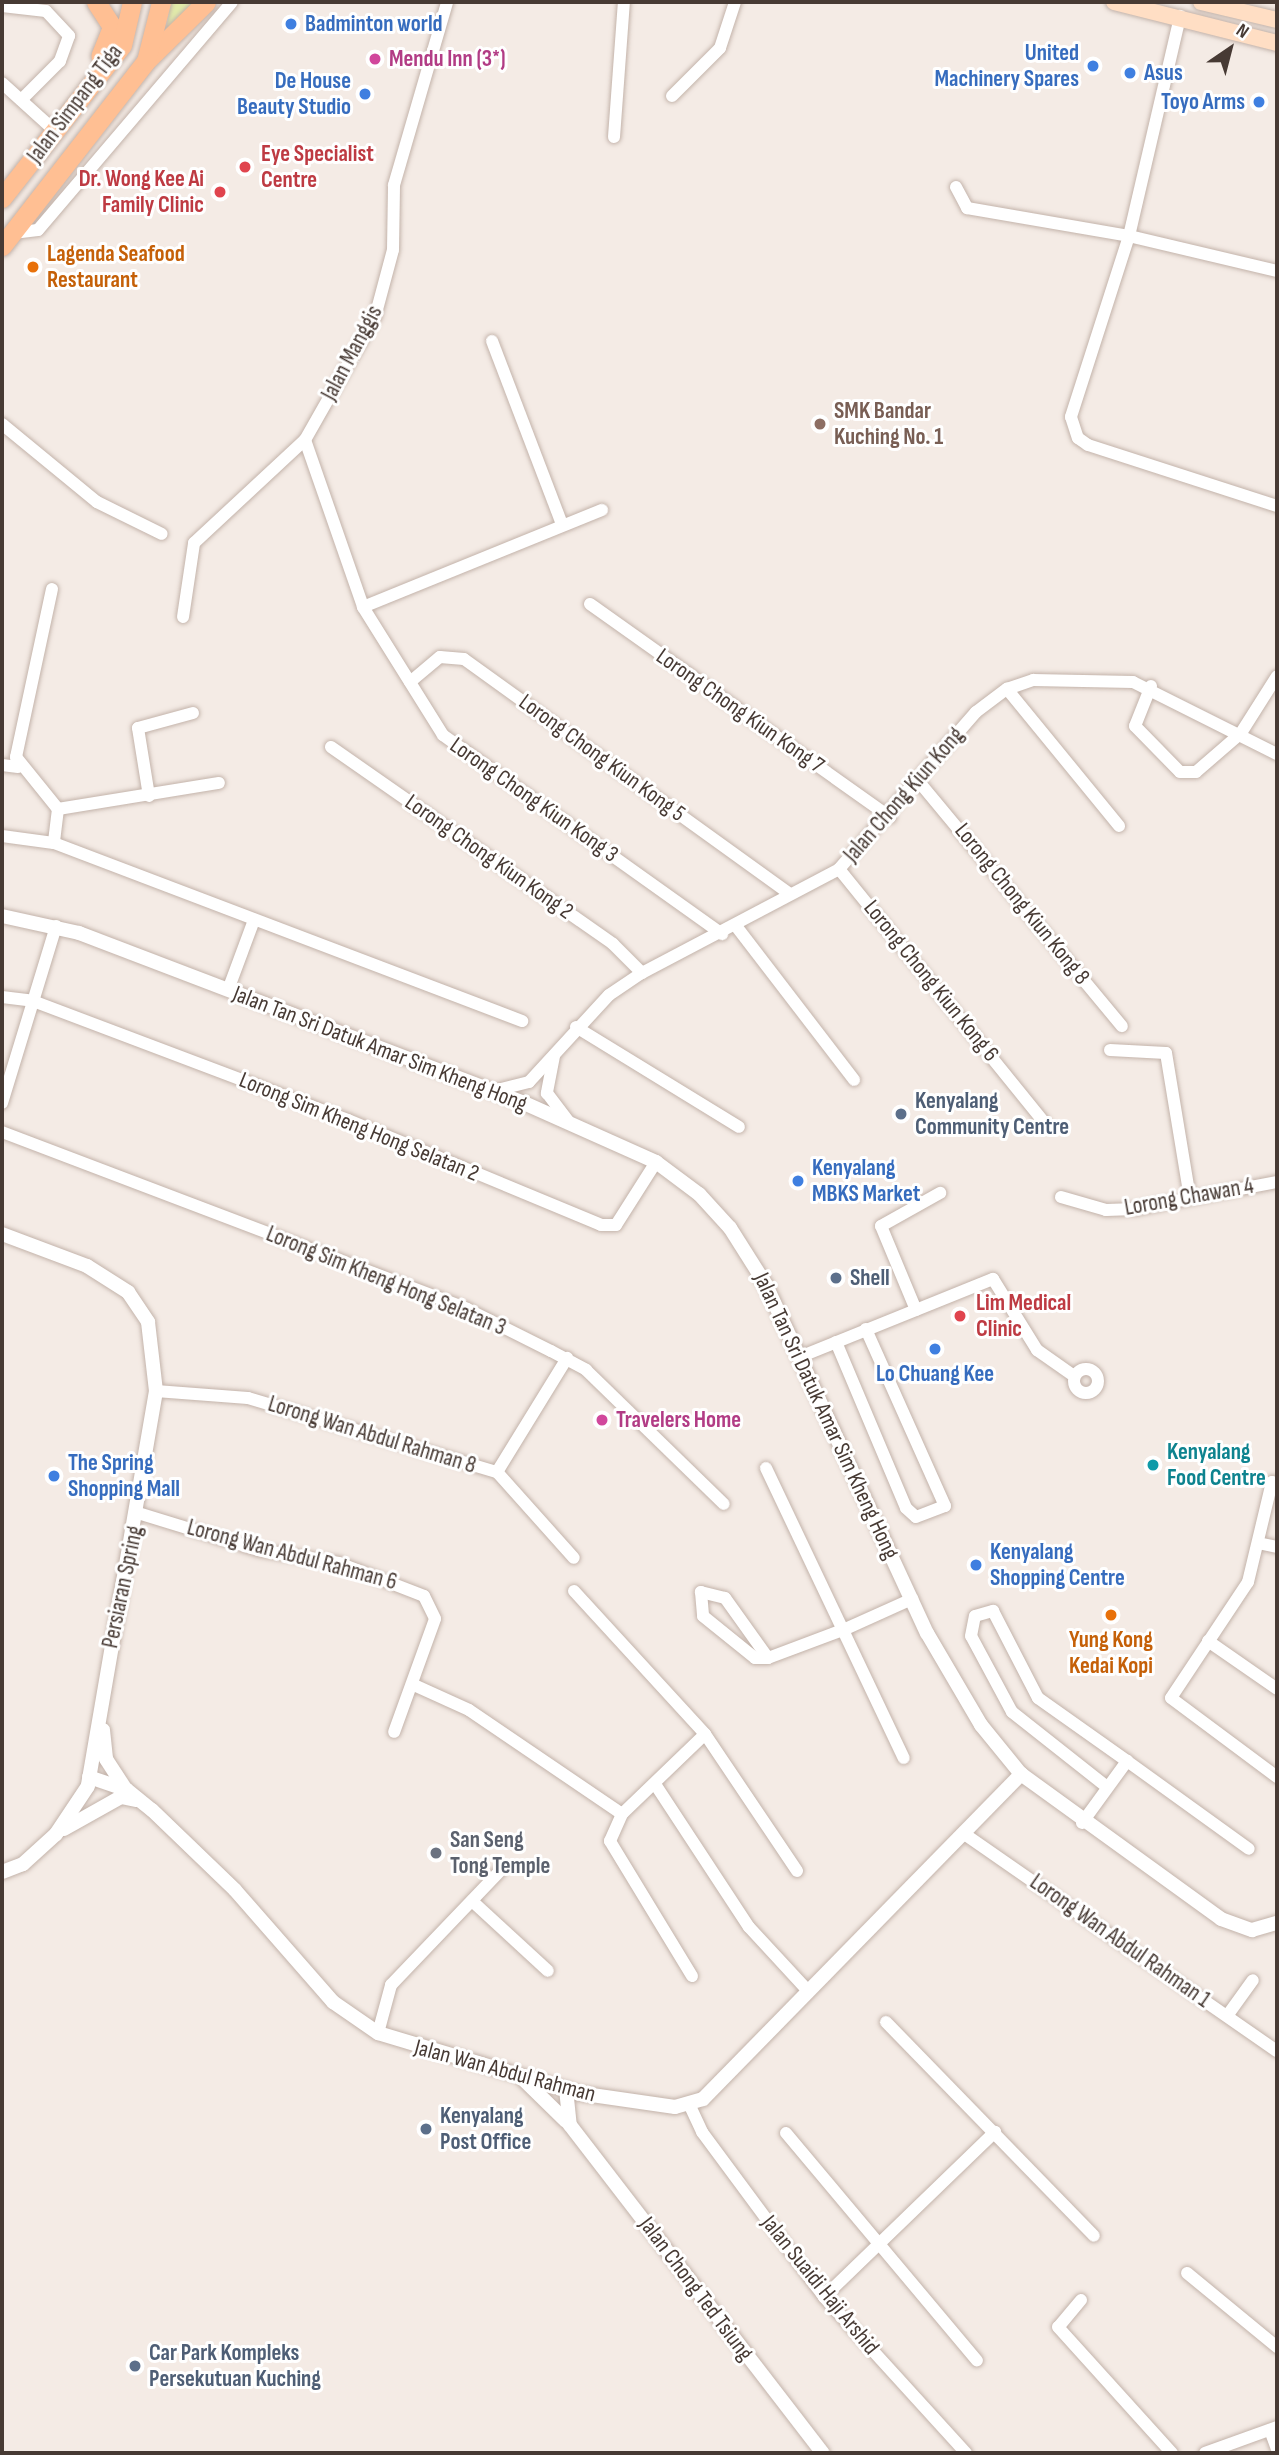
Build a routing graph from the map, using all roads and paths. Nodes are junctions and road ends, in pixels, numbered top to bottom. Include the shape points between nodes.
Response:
1 (96, 2) edge
2 (132, 2) edge
3 (161, 2) edge
4 (206, 2) edge
5 (232, 2) edge
6 (447, 2) edge
7 (624, 2) edge
8 (734, 2) edge
9 (1114, 2) edge
10 (1200, 2) edge
11 (2, 6) edge
12 (1180, 16) junction
13 (1277, 20) edge
14 (1277, 43) edge
15 (146, 61) junction
16 (2, 83) edge
17 (672, 96) dead end
18 (21, 100) junction
19 (71, 113) junction
20 (56, 132) junction
21 (614, 137) dead end
22 (956, 187) dead end
23 (2, 198) edge
24 (1129, 236) junction
25 (7, 239) edge
26 (1277, 271) edge
27 (492, 341) dead end
28 (2, 424) edge
29 (304, 440) junction
30 (1277, 506) edge
31 (602, 510) dead end
32 (562, 524) junction
33 (162, 534) dead end
34 (52, 589) dead end
35 (590, 604) dead end
36 (363, 607) junction
37 (183, 617) dead end
38 (1277, 676) edge
39 (410, 682) junction
40 (1151, 686) junction
41 (1007, 689) junction
42 (193, 713) dead end
43 (1241, 733) junction
44 (331, 747) dead end
45 (1277, 754) edge
46 (2, 765) edge
47 (18, 766) junction
48 (219, 783) dead end
49 (920, 783) junction
50 (149, 796) junction
51 (58, 809) junction
52 (890, 817) junction
53 (1119, 826) dead end
54 (2, 836) edge
55 (54, 843) junction
56 (839, 869) junction
57 (790, 894) junction
58 (2, 916) edge
59 (254, 920) junction
60 (56, 926) junction
61 (736, 926) junction
62 (722, 934) junction
63 (642, 973) junction
64 (228, 990) junction
65 (2, 997) edge
66 (33, 1002) junction
67 (522, 1021) dead end
68 (1122, 1026) dead end
69 (576, 1027) junction
70 (556, 1049) junction
71 (1110, 1050) dead end
72 (854, 1080) dead end
73 (490, 1091) junction
74 (2, 1103) edge
75 (569, 1122) junction
76 (738, 1126) dead end
77 (1047, 1126) dead end
78 (2, 1132) edge
79 (656, 1162) junction
80 (1277, 1182) edge
81 (940, 1193) dead end
82 (1061, 1197) dead end
83 (1190, 1198) junction
84 (2, 1234) edge
85 (916, 1310) junction
86 (866, 1329) junction
87 (836, 1342) junction
88 (802, 1356) junction
89 (566, 1359) junction
90 (1074, 1376) dead end
91 (156, 1391) junction
92 (765, 1468) dead end
93 (497, 1472) junction
94 (1277, 1483) edge
95 (724, 1504) dead end
96 (138, 1513) junction
97 (1258, 1543) junction
98 (1277, 1547) edge
99 (574, 1558) dead end
100 (574, 1591) dead end
101 (912, 1599) junction
102 (843, 1630) junction
103 (1208, 1641) junction
104 (768, 1658) junction
105 (414, 1685) junction
106 (1277, 1689) edge
107 (100, 1708) junction
108 (394, 1732) dead end
109 (705, 1734) junction
110 (904, 1758) dead end
111 (1127, 1761) junction
112 (1021, 1774) junction
113 (89, 1777) junction
114 (1277, 1777) edge
115 (655, 1784) junction
116 (1107, 1787) junction
117 (127, 1790) junction
118 (141, 1801) junction
119 (622, 1814) junction
120 (1082, 1824) junction
121 (963, 1833) junction
122 (56, 1834) junction
123 (1250, 1849) dead end
124 (501, 1870) dead end
125 (797, 1871) dead end
126 (2, 1872) edge
127 (472, 1901) junction
128 (1277, 1923) edge
129 (548, 1971) dead end
130 (692, 1976) dead end
131 (1253, 1980) dead end
132 (808, 1991) junction
133 (1227, 2016) junction
134 (887, 2022) dead end
135 (378, 2033) junction
136 (1277, 2051) edge
137 (520, 2075) junction
138 (572, 2091) junction
139 (690, 2106) junction
140 (570, 2125) junction
141 (995, 2132) junction
142 (786, 2133) dead end
143 (1094, 2236) dead end
144 (879, 2248) junction
145 (1186, 2273) dead end
146 (824, 2297) junction
147 (1081, 2300) dead end
148 (1277, 2347) edge
149 (977, 2361) dead end
150 (1273, 2428) edge
151 (1277, 2449) edge
152 (823, 2453) edge
153 (966, 2453) edge
154 (1172, 2453) edge
155 (1205, 2453) edge

1 - 19 main road via 112,27 110,39
2 - 19 main road, Jalan Simpang Tiga via 122,45
3 - 15 main road, Jalan Simpang Tiga
4 - 15 main road
5 - 25 street via 38,230
6 - 29 street, Jalan Manggis via 394,185 393,250 383,294
7 - 21 street
8 - 17 street via 720,48
9 - 12 main road
10 - 13 main road
11 - 18 street via 46,11 69,36 60,61
12 - 14 main road
12 - 24 street
15 - 25 main road, Jalan Simpang Tiga
16 - 18 street
18 - 20 street
19 - 20 main road, Jalan Simpang Tiga
20 - 23 main road, Jalan Simpang Tiga
22 - 24 street via 967,208
24 - 26 street
24 - 30 street via 1072,428 1088,445
27 - 32 street
28 - 33 street via 97,502
29 - 36 street, Lorong Chong Kiun Kong 3
29 - 37 street, Jalan Manggis via 194,543
31 - 32 street
32 - 36 street
34 - 47 street via 18,738
35 - 52 street, Lorong Chong Kiun Kong 7
36 - 39 street, Lorong Chong Kiun Kong 3
38 - 43 street
39 - 57 street, Lorong Chong Kiun Kong 5 via 440,657 464,659
39 - 62 street, Lorong Chong Kiun Kong 3 via 443,735
40 - 41 street, Jalan Chong Kiun Kong via 1076,679
40 - 43 street, Jalan Chong Kiun Kong
40 - 43 street via 1135,726 1180,772 1196,772
41 - 49 street, Jalan Chong Kiun Kong via 976,712
41 - 53 street
42 - 50 street via 138,728
43 - 45 street, Jalan Chong Kiun Kong
44 - 63 street, Lorong Chong Kiun Kong 2 via 613,944
46 - 47 street
47 - 51 street
48 - 50 street
49 - 52 street, Jalan Chong Kiun Kong
49 - 68 street, Lorong Chong Kiun Kong 8
50 - 51 street
51 - 55 street
52 - 56 street, Jalan Chong Kiun Kong
54 - 55 street
55 - 59 street
56 - 57 street, Jalan Chong Kiun Kong
56 - 77 street, Lorong Chong Kiun Kong 6
57 - 61 street, Jalan Chong Kiun Kong
58 - 60 street, Jalan Tan Sri Datuk Amar Sim Kheng Hong
59 - 64 street
59 - 67 street
60 - 64 street, Jalan Tan Sri Datuk Amar Sim Kheng Hong
60 - 66 street
61 - 62 street, Jalan Chong Kiun Kong
61 - 72 street
62 - 63 street, Jalan Chong Kiun Kong
63 - 69 street, Jalan Chong Kiun Kong
64 - 73 street, Jalan Tan Sri Datuk Amar Sim Kheng Hong
65 - 66 street
66 - 74 street
66 - 79 street, Lorong Sim Kheng Hong Selatan 2 via 601,1225 616,1225
69 - 70 street, Jalan Chong Kiun Kong
69 - 76 street
70 - 73 street, Jalan Chong Kiun Kong via 529,1082
70 - 75 street via 547,1093
71 - 83 street via 1167,1053
73 - 75 street, Jalan Tan Sri Datuk Amar Sim Kheng Hong
75 - 79 street, Jalan Tan Sri Datuk Amar Sim Kheng Hong
78 - 89 street, Lorong Sim Kheng Hong Selatan 3 via 467,1309
79 - 88 street, Jalan Tan Sri Datuk Amar Sim Kheng Hong via 730,1228
80 - 83 street, Lorong Chawan 4
81 - 85 street via 881,1226
82 - 83 street, Lorong Chawan 4 via 1117,1211
84 - 91 street, Persiaran Spring via 87,1266 128,1292 148,1322
85 - 86 street
85 - 90 street via 993,1279 1037,1350
86 - 87 street
86 - 87 street via 945,1506 916,1517 906,1507
87 - 88 street
88 - 101 street, Jalan Tan Sri Datuk Amar Sim Kheng Hong
89 - 93 street, Lorong Wan Abdul Rahman 8
89 - 95 street, Lorong Sim Kheng Hong Selatan 3 via 586,1370
91 - 93 street, Lorong Wan Abdul Rahman 8 via 248,1398
91 - 96 street, Persiaran Spring
92 - 102 street
93 - 99 street
94 - 97 street via 1272,1482
96 - 105 street, Lorong Wan Abdul Rahman 6 via 413,1587 435,1619
96 - 107 street, Persiaran Spring
97 - 98 street
97 - 103 street via 1248,1582
100 - 109 street
101 - 102 street
101 - 112 street, Jalan Tan Sri Datuk Amar Sim Kheng Hong via 951,1679
102 - 104 street
102 - 110 street
103 - 106 street
103 - 114 street via 1172,1704
104 - 104 street via 755,1658 703,1616 701,1592 713,1590 725,1598
105 - 108 street, Lorong Wan Abdul Rahman 6
105 - 119 street via 490,1723
107 - 113 street, Persiaran Spring
107 - 117 street via 106,1759
109 - 115 street
109 - 125 street
111 - 116 street
111 - 116 street via 1038,1698 993,1611 975,1616 971,1636 1012,1712
111 - 123 street
112 - 120 street, Jalan Tan Sri Datuk Amar Sim Kheng Hong
112 - 121 street
113 - 117 street, Jalan Wan Abdul Rahman
113 - 122 street
115 - 119 street
115 - 132 street via 749,1927
116 - 120 street
117 - 118 street, Jalan Wan Abdul Rahman
118 - 122 street via 121,1797
118 - 135 street, Jalan Wan Abdul Rahman via 235,1890 333,2002
119 - 130 street via 610,1841
120 - 128 street, Jalan Tan Sri Datuk Amar Sim Kheng Hong via 1222,1919 1252,1930
121 - 132 street
121 - 133 street, Lorong Wan Abdul Rahman 1
122 - 126 street via 23,1864
124 - 127 street
127 - 129 street
127 - 135 street via 391,1985
131 - 133 street
132 - 139 street
133 - 136 street, Lorong Wan Abdul Rahman 1
134 - 141 street
135 - 137 street, Jalan Wan Abdul Rahman
137 - 138 street, Jalan Wan Abdul Rahman
137 - 140 street, Jalan Chong Ted Tsiung
138 - 139 street, Jalan Wan Abdul Rahman
138 - 140 street
139 - 146 street, Jalan Suaidi Haji Arshid via 702,2132
140 - 152 street, Jalan Chong Ted Tsiung
141 - 143 street
141 - 144 street
142 - 144 street
144 - 146 street
144 - 149 street
145 - 148 street
146 - 153 street, Jalan Suaidi Haji Arshid
147 - 154 street via 1058,2327
150 - 151 street
150 - 155 street

